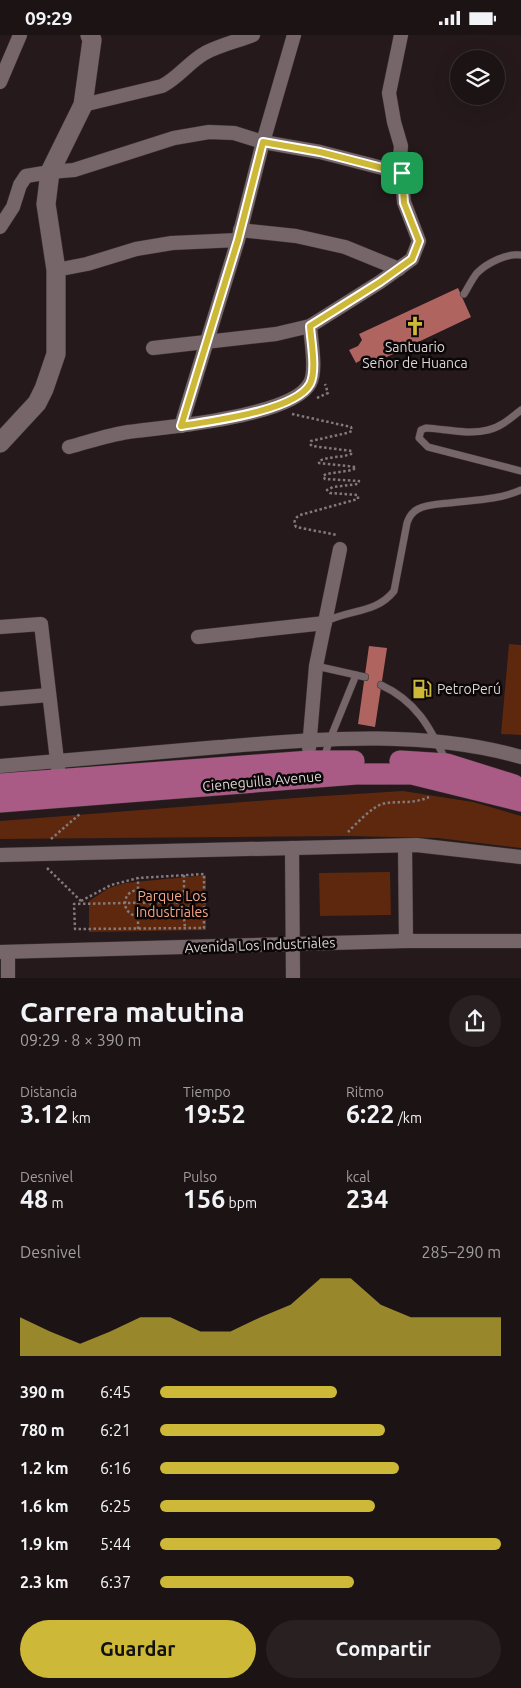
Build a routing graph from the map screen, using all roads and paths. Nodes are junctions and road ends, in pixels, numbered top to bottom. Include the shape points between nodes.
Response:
1 (20, 35) edge
2 (253, 35) edge
3 (294, 35) edge
4 (401, 35) edge
5 (93, 37) edge
6 (0, 82) edge
7 (83, 105) junction
8 (263, 142) junction
9 (50, 172) junction
10 (402, 173) junction
11 (0, 227) edge
12 (239, 235) junction
13 (521, 255) edge
14 (399, 269) junction
15 (56, 270) junction
16 (464, 294) dead end
17 (310, 326) junction
18 (206, 343) junction
19 (153, 349) dead end
20 (324, 382) dead end
21 (312, 400) dead end
22 (521, 410) edge
23 (288, 412) dead end
24 (181, 426) junction
25 (0, 443) edge
26 (69, 447) dead end
27 (521, 471) edge
28 (521, 490) edge
29 (340, 549) joint
30 (325, 623) junction
31 (0, 627) edge
32 (198, 637) dead end
33 (316, 666) junction
34 (356, 675) junction
35 (365, 677) dead end
36 (381, 685) dead end
37 (49, 695) junction
38 (0, 699) edge
39 (330, 739) junction
40 (309, 740) junction
41 (436, 740) junction
42 (521, 757) edge
43 (317, 761) junction
44 (0, 766) edge
45 (58, 771) junction
46 (446, 773) junction
47 (0, 784) edge
48 (521, 787) edge
49 (0, 801) edge
50 (521, 801) edge
51 (405, 845) junction
52 (292, 847) junction
53 (331, 847) junction
54 (0, 855) edge
55 (521, 857) edge
56 (184, 875) junction
57 (138, 878) junction
58 (138, 890) junction
59 (184, 895) junction
60 (80, 901) dead end
61 (190, 901) junction
62 (204, 901) junction
63 (177, 902) junction
64 (125, 903) junction
65 (138, 903) junction
66 (152, 903) junction
67 (184, 909) junction
68 (138, 916) junction
69 (185, 928) junction
70 (138, 929) junction
71 (406, 941) junction
72 (521, 941) edge
73 (293, 944) junction
74 (4, 952) edge
75 (8, 978) edge
76 (293, 978) edge

1 - 6 street
2 - 7 street via 205,53 173,81 162,86
3 - 8 street
4 - 10 street via 389,93 401,146
5 - 7 street
7 - 9 street
8 - 9 street via 234,133 209,132 174,138 74,170
8 - 10 street via 320,152
8 - 12 street
9 - 11 street via 26,176
9 - 15 street via 46,204
10 - 14 street via 404,203 419,241 412,259
12 - 14 street via 296,236 345,247
12 - 15 street via 136,249
12 - 18 street
13 - 16 lane via 499,259 477,273
14 - 17 street
15 - 25 street via 56,354 37,403
17 - 18 street
17 - 24 street via 311,383 301,394 245,415
18 - 19 street
18 - 24 street
20 - 21 path via 328,393
22 - 27 lane via 488,430 426,427 421,430 419,438 428,447
23 - 29 path via 351,427 352,431 347,433 310,443 312,446 352,451 347,456 324,459 319,463 356,467 323,476 325,479 359,481 358,484 327,490 358,495 358,499 300,515 294,521 296,527 340,535
24 - 26 street via 126,432
28 - 30 lane via 487,499 418,509 410,515 407,523 394,591 387,600 372,608 336,616
29 - 30 street
30 - 32 street
30 - 33 street
31 - 37 street via 40,624
33 - 34 lane
33 - 40 street
34 - 35 lane
34 - 39 lane
36 - 41 lane via 417,710
37 - 38 street
37 - 45 street
39 - 40 street
39 - 41 street
39 - 43 lane
40 - 43 street
40 - 45 street
41 - 42 street via 495,749
41 - 46 lane
43 - 45 main road, Cieneguilla Avenue
43 - 46 main road, Cieneguilla Avenue via 401,761
44 - 45 street
45 - 47 main road, Cieneguilla Avenue
46 - 48 main road, Cieneguilla Avenue
46 - 49 main road, Cieneguilla Avenue via 356,774
46 - 50 main road, Cieneguilla Avenue
46 - 53 path via 440,793 417,802 382,804
51 - 53 street
51 - 55 street
51 - 71 street
52 - 53 street
52 - 54 street
52 - 73 street
56 - 57 path
56 - 59 path
56 - 62 path via 204,874
57 - 58 path
57 - 60 path via 111,885
58 - 64 path via 130,893
58 - 65 path
58 - 66 path via 146,892
59 - 61 path
59 - 63 path
61 - 62 path
61 - 67 path via 190,906
62 - 69 path via 204,928
63 - 66 path
63 - 67 path
64 - 65 path
64 - 68 path via 127,910
64 - 70 path via 74,904 75,929
65 - 66 path
65 - 68 path
66 - 68 path via 146,914
67 - 69 path
68 - 70 path
69 - 70 path
71 - 72 street, Avenida Los Industriales
71 - 73 street, Avenida Los Industriales
73 - 74 street, Avenida Los Industriales
73 - 76 street
74 - 75 street

